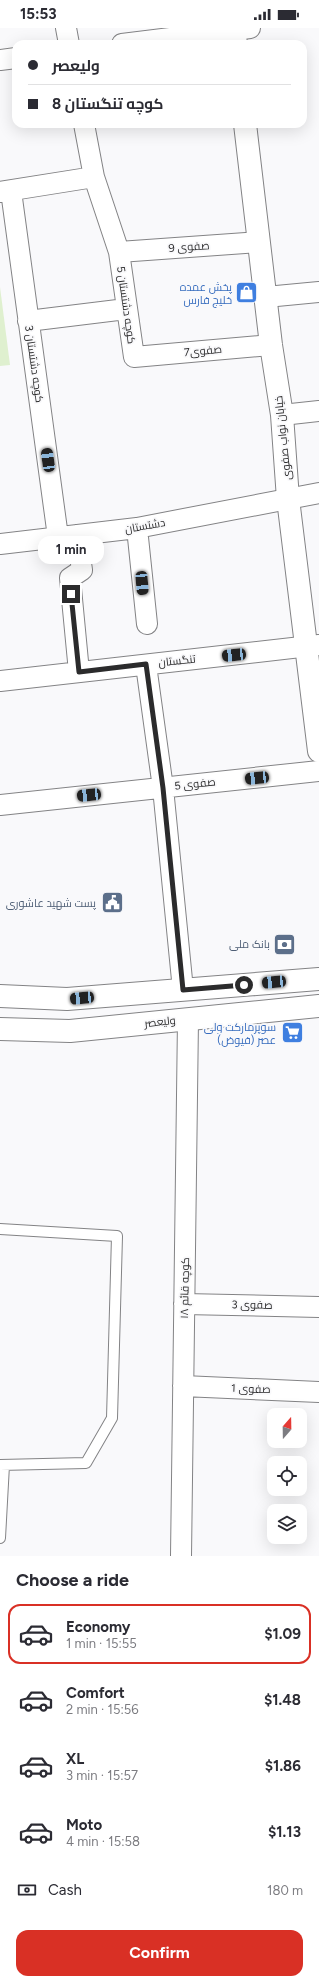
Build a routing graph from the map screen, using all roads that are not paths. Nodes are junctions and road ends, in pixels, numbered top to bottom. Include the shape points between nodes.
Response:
1 (66, 28) edge
2 (239, 32) edge
3 (68, 40) edge
4 (161, 40) edge
5 (12, 58) edge
6 (0, 60) edge
7 (85, 128) edge
8 (245, 128) edge
9 (94, 177) junction
10 (5, 192) edge
11 (259, 242) junction
12 (119, 252) junction
13 (319, 292) edge
14 (266, 297) junction
15 (126, 309) junction
16 (28, 321) junction
17 (271, 345) junction
18 (134, 357) joint
19 (319, 411) edge
20 (282, 415) junction
21 (319, 493) edge
22 (288, 498) junction
23 (137, 528) junction
24 (68, 536) junction
25 (0, 544) edge
26 (146, 624) dead end
27 (313, 646) edge
28 (146, 664) junction
29 (79, 672) junction
30 (0, 681) edge
31 (319, 751) edge
32 (319, 771) edge
33 (163, 788) junction
34 (0, 805) edge
35 (319, 979) edge
36 (183, 990) junction
37 (0, 996) edge
38 (319, 1006) edge
39 (188, 1019) junction
40 (0, 1029) edge
41 (0, 1229) edge
42 (184, 1304) junction
43 (319, 1307) edge
44 (183, 1386) junction
45 (319, 1392) edge
46 (2, 1465) edge
47 (0, 1538) edge
48 (181, 1556) edge

1 - 3 street
2 - 4 street
5 - 6 street
7 - 9 street, کوچه دشتستان 5
8 - 11 street, خیابان نواب صفوی
9 - 10 street
9 - 12 street, کوچه دشتستان 5
10 - 16 street, کوچه دشتستان 3
11 - 12 street, صفوی 9
11 - 14 street, خیابان نواب صفوی
12 - 15 street, کوچه دشتستان 5
13 - 14 street
14 - 17 street, خیابان نواب صفوی
15 - 16 street
15 - 18 street, کوچه دشتستان 5
16 - 24 street, کوچه دشتستان 3
17 - 18 street, صفوی7
17 - 20 street, خیابان نواب صفوی
19 - 20 street
20 - 22 street, خیابان نواب صفوی
21 - 22 street, دشتستان
22 - 23 street, دشتستان
22 - 27 street, خیابان نواب صفوی
23 - 24 street, دشتستان
23 - 26 street
24 - 25 street, دشتستان
24 - 29 street, کوچه دشتستان 3 via 82,570 70,578
27 - 28 street, تنگستان
27 - 31 street, خیابان نواب صفوی
28 - 29 street, تنگستان
28 - 33 street
29 - 30 street, تنگستان
32 - 33 street, صفوی 5
33 - 34 street, صفوی 5
33 - 36 street
35 - 36 street
36 - 37 street via 67,999
38 - 39 street, ولیعصر
39 - 40 street, ولیعصر via 70,1031
39 - 42 street, کوچه قائم ۱۸
41 - 46 lane via 118,1236 112,1418 86,1463
42 - 43 street, صفوی 3
42 - 44 street, کوچه قائم ۱۸
44 - 45 street, صفوی 1
44 - 48 street, کوچه قائم ۱۸
46 - 47 lane

